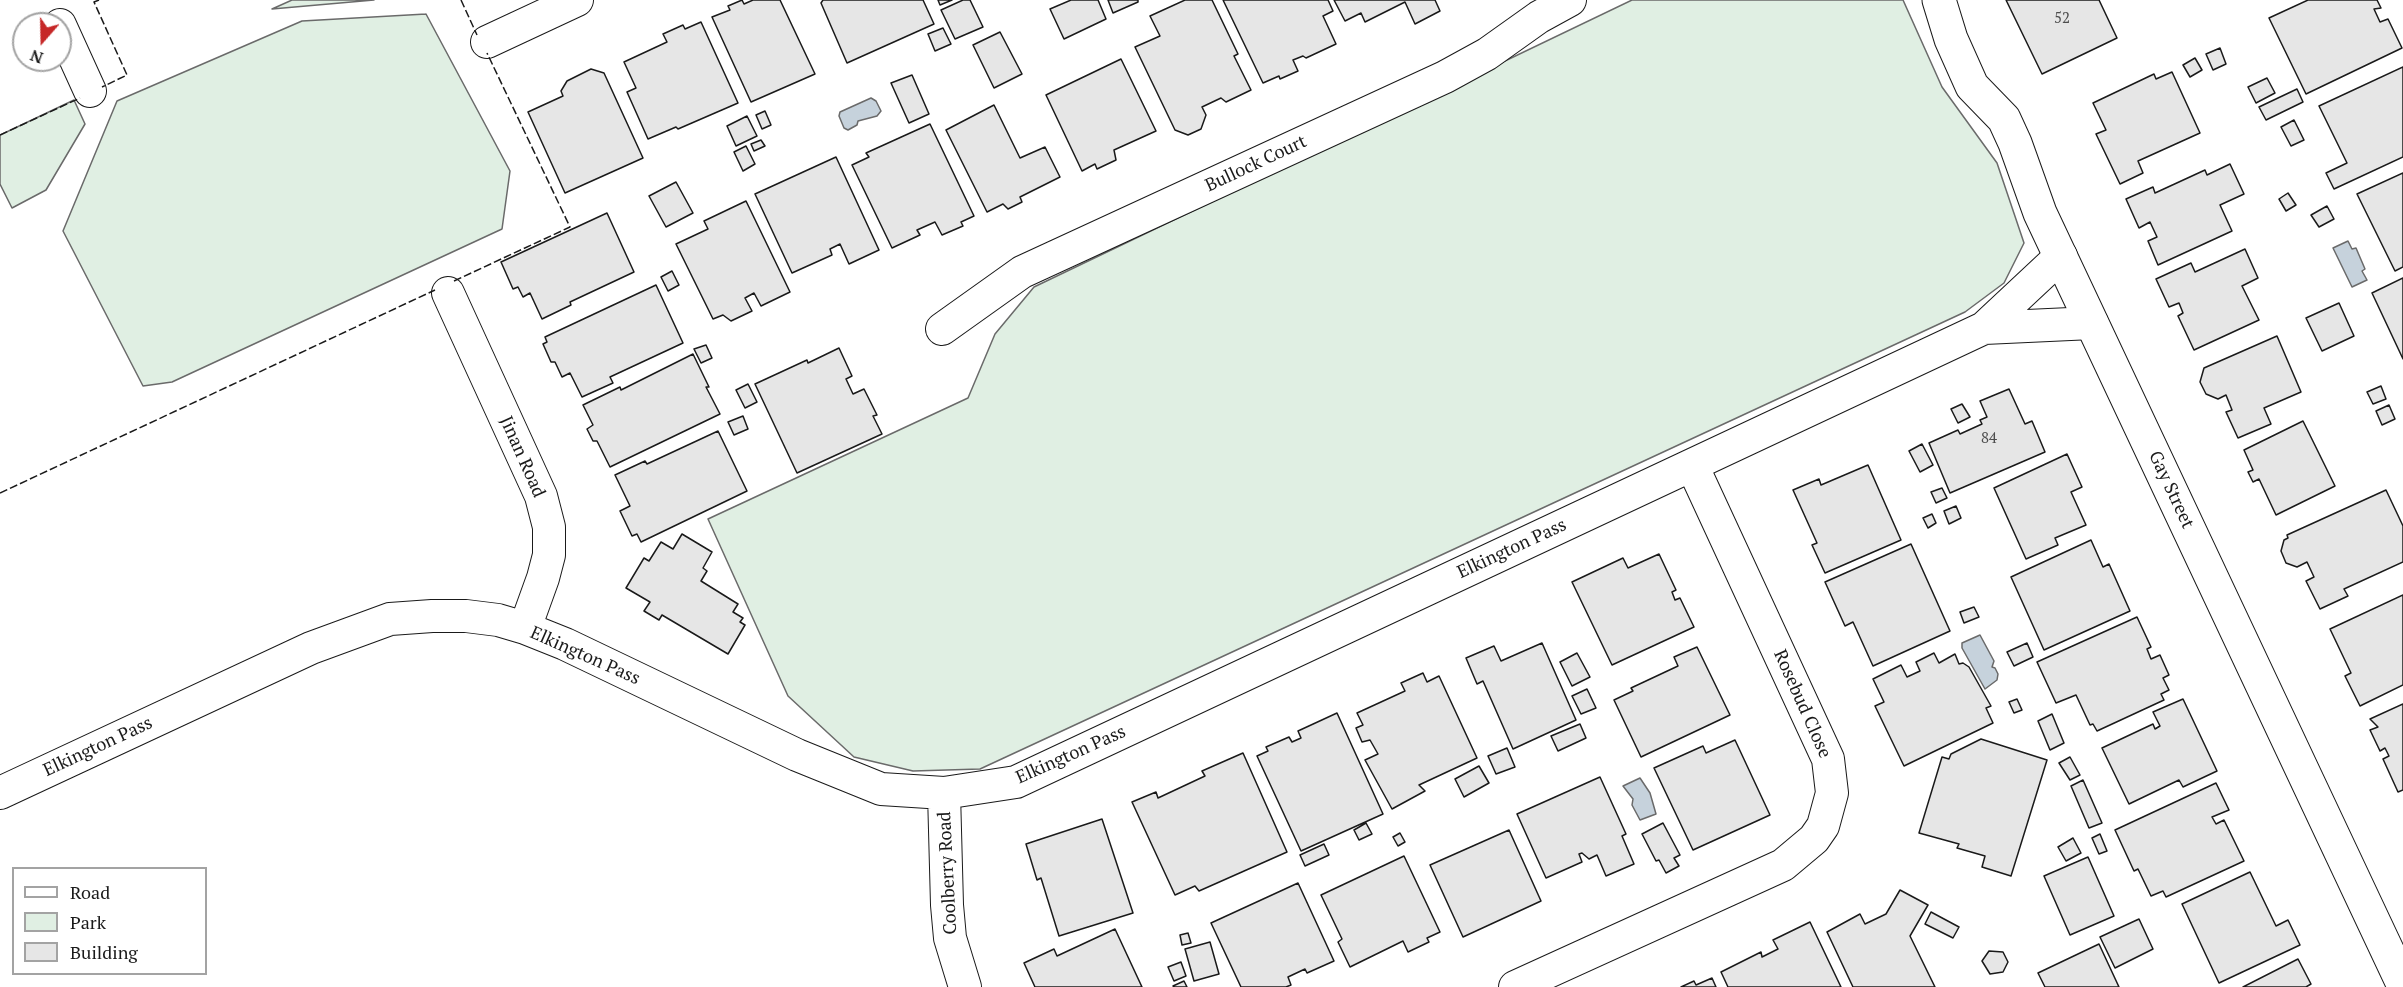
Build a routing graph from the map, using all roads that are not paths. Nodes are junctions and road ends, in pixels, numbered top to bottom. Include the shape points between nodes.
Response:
1 (577, 0) edge
2 (1570, 0) edge
3 (1939, 0) edge
4 (487, 42) dead end
5 (72, 51) edge
6 (90, 91) dead end
7 (2061, 256) junction
8 (447, 292) dead end
9 (2092, 323) junction
10 (1984, 328) junction
11 (942, 329) dead end
12 (1692, 465) junction
13 (525, 628) junction
14 (0, 793) edge
15 (944, 793) junction
16 (2403, 984) edge
17 (965, 987) edge
18 (1515, 987) edge

1 - 4 street
2 - 11 street, Bullock Court via 1445,77 1022,272
3 - 7 street, Gay Street via 1972,86 2004,119
5 - 6 street
7 - 9 street, Gay Street
7 - 10 street, Elkington Pass
8 - 13 street, Jinan Road via 541,496 549,527 549,555
9 - 10 street, Elkington Pass
9 - 16 street, Gay Street
10 - 12 street, Elkington Pass
12 - 15 street, Elkington Pass via 1016,782
12 - 18 street, Rosebud Close via 1828,759 1832,793 1823,826 1814,839 1783,865
13 - 14 street, Elkington Pass via 466,616 390,619 311,648
13 - 15 street, Elkington Pass via 797,755 881,789
15 - 17 street, Coolberry Road via 950,938

